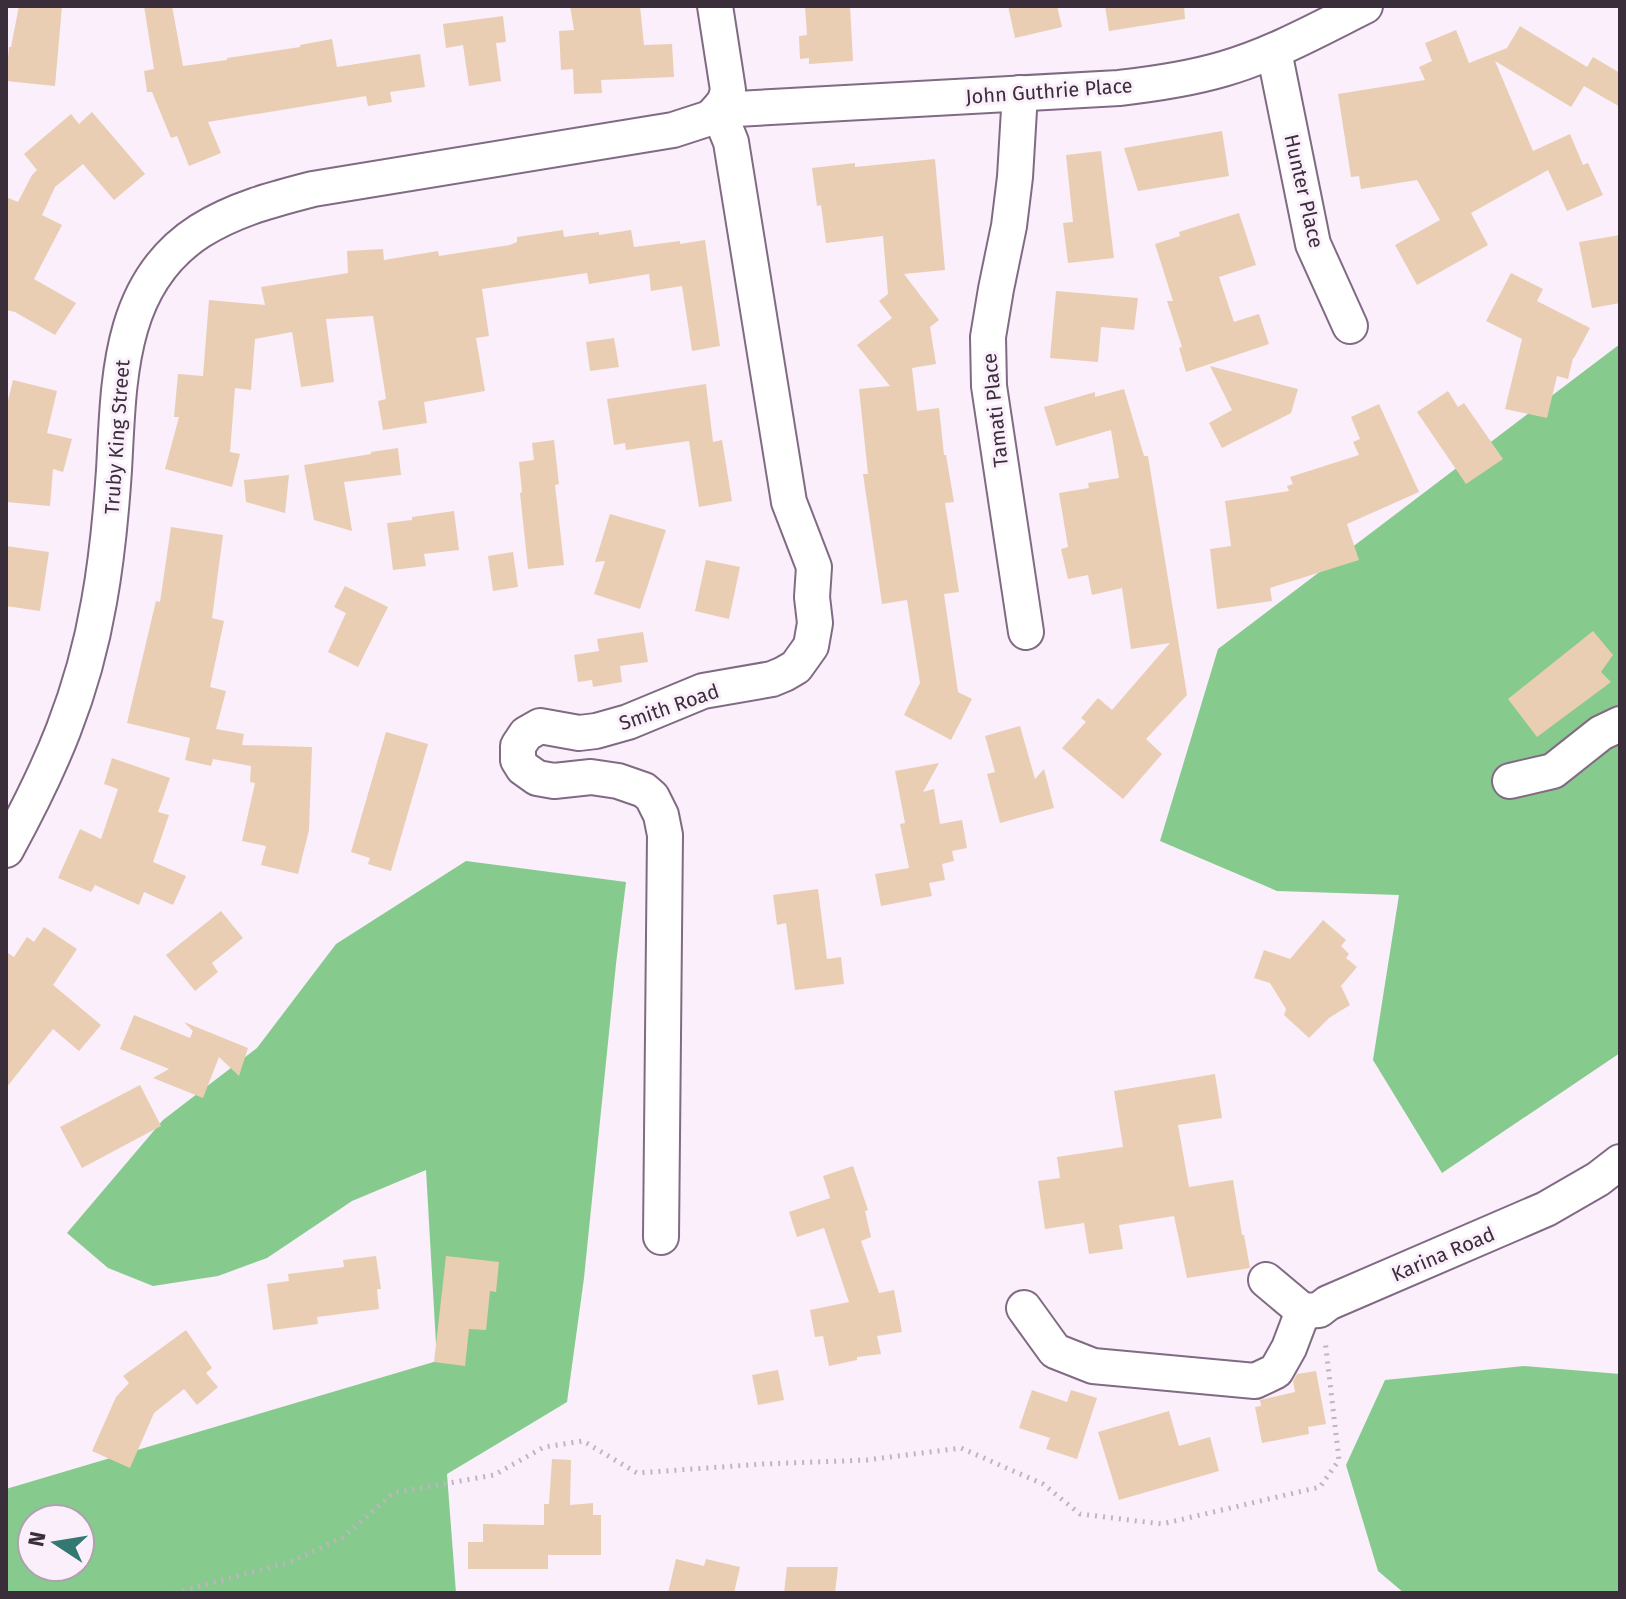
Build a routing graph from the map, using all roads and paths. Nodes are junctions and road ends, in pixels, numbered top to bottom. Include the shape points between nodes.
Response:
1 (715, 6) edge
2 (1365, 6) edge
3 (1274, 51) junction
4 (1020, 93) junction
5 (718, 110) junction
6 (1350, 326) dead end
7 (1026, 632) dead end
8 (1620, 724) edge
9 (1510, 781) dead end
10 (6, 850) edge
11 (1620, 1162) edge
12 (661, 1237) dead end
13 (1266, 1280) dead end
14 (1024, 1308) dead end
15 (1311, 1310) junction
16 (175, 1593) edge

1 - 5 street via 728,90
2 - 3 street, John Guthrie Place
3 - 4 street, John Guthrie Place via 1170,82
3 - 6 street, Hunter Place via 1313,244
4 - 5 street, John Guthrie Place
4 - 7 street, Tamati Place via 1009,226 988,337 989,386
5 - 10 street, Truby King Street via 710,118 673,130 271,199 199,232 171,255 150,282 124,348 110,536 83,675 57,749
5 - 12 street, Smith Road via 731,142 789,502 814,567 811,646 796,667 772,679 703,691 596,731 540,726 518,746 518,760 537,778 618,781 644,790 661,815
8 - 9 street via 1553,771
11 - 15 street, Karina Road via 1546,1209
13 - 15 street
14 - 15 street via 1055,1351 1093,1366 1255,1381 1276,1371
15 - 16 path via 1328,1355 1339,1460 1320,1487 1162,1524 1080,1514 1043,1484 961,1448 867,1460 637,1473 583,1441 544,1447 494,1475 393,1493 342,1538 290,1562

